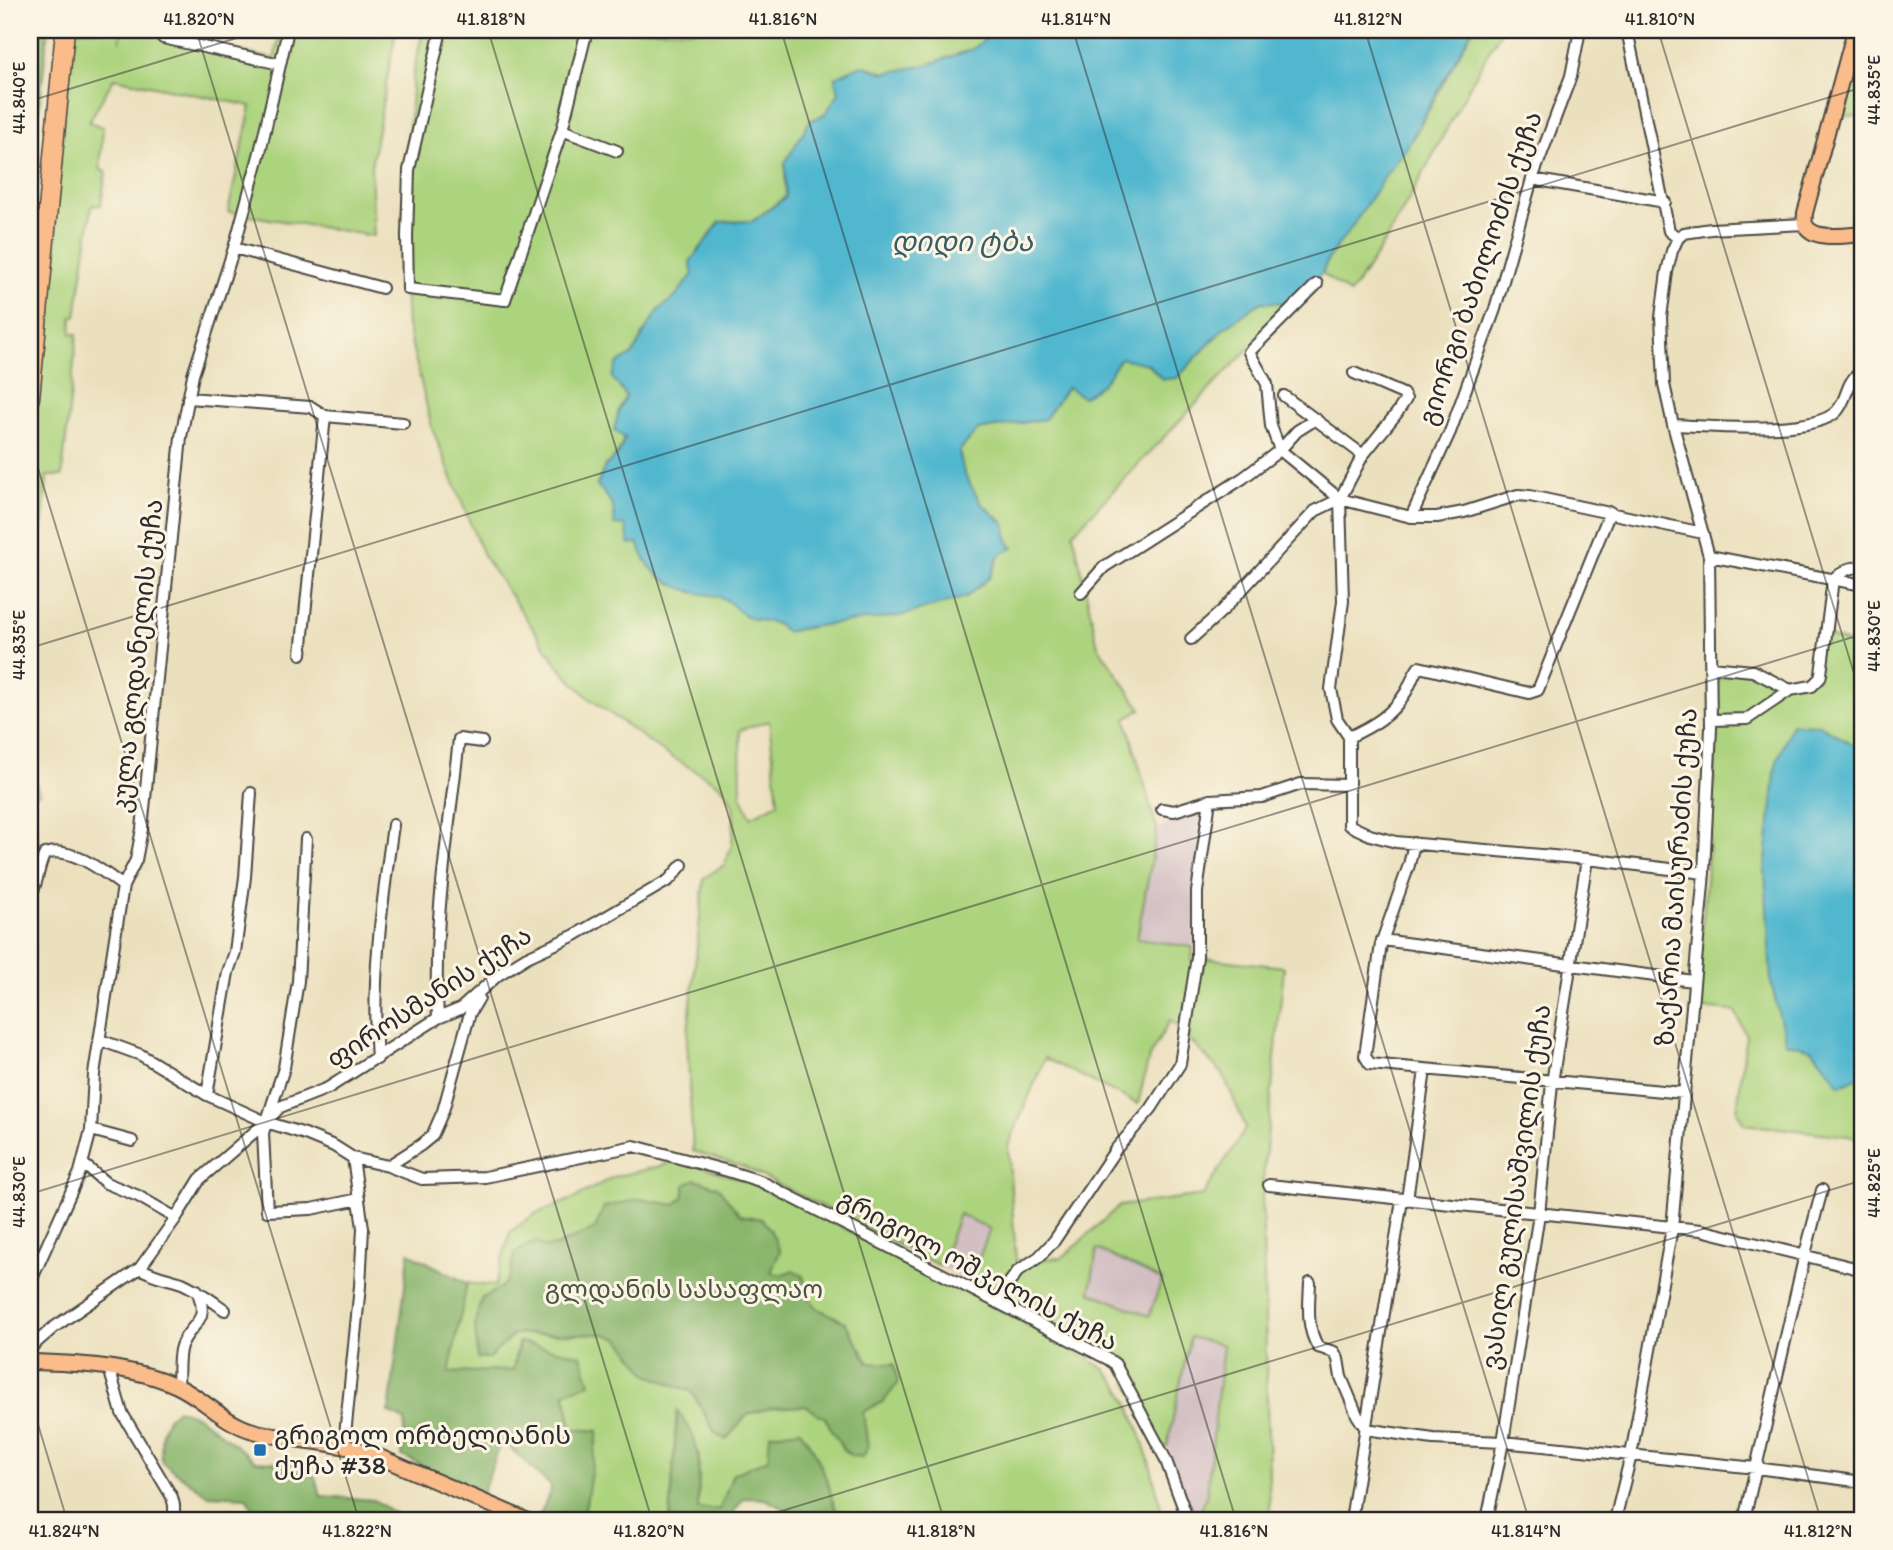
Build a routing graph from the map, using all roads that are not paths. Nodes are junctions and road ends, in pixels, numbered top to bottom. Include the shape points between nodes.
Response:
1 (65, 30) edge
2 (288, 30) edge
3 (441, 30) edge
4 (587, 30) edge
5 (1580, 30) edge
6 (1627, 30) edge
7 (1855, 30) edge
8 (163, 38) dead end
9 (280, 64) junction
10 (562, 130) junction
11 (617, 151) dead end
12 (1532, 178) junction
13 (1665, 202) junction
14 (1805, 224) junction
15 (1863, 234) edge
16 (1678, 238) junction
17 (234, 248) junction
18 (1317, 284) dead end
19 (382, 288) dead end
20 (1354, 373) dead end
21 (1863, 375) edge
22 (1284, 396) dead end
23 (30, 398) edge
24 (188, 398) junction
25 (325, 416) junction
26 (1316, 419) junction
27 (403, 423) dead end
28 (1673, 425) junction
29 (1280, 450) junction
30 (1363, 455) junction
31 (1340, 499) junction
32 (1610, 512) junction
33 (1411, 517) junction
34 (1703, 533) junction
35 (1709, 556) junction
36 (1863, 566) edge
37 (1833, 579) junction
38 (1863, 585) edge
39 (1082, 593) dead end
40 (1191, 639) dead end
41 (300, 654) dead end
42 (1711, 667) junction
43 (1790, 690) junction
44 (1711, 720) junction
45 (1349, 737) junction
46 (482, 742) dead end
47 (1349, 785) junction
48 (251, 793) dead end
49 (1210, 800) junction
50 (1162, 809) dead end
51 (393, 825) dead end
52 (306, 839) dead end
53 (1414, 843) junction
54 (1587, 859) junction
55 (682, 865) dead end
56 (1704, 873) junction
57 (123, 886) junction
58 (30, 896) edge
59 (1382, 940) junction
60 (1570, 965) junction
61 (1693, 981) junction
62 (484, 989) junction
63 (438, 1018) junction
64 (100, 1040) junction
65 (377, 1059) junction
66 (1425, 1070) junction
67 (1552, 1083) junction
68 (1684, 1093) junction
69 (207, 1095) junction
70 (266, 1122) junction
71 (91, 1130) junction
72 (132, 1141) dead end
73 (353, 1158) junction
74 (83, 1164) junction
75 (387, 1166) junction
76 (1269, 1185) dead end
77 (1822, 1190) dead end
78 (359, 1199) junction
79 (1404, 1200) junction
80 (1539, 1214) junction
81 (176, 1218) junction
82 (1672, 1228) junction
83 (1805, 1254) junction
84 (140, 1268) junction
85 (1863, 1270) edge
86 (30, 1283) edge
87 (1310, 1283) dead end
88 (197, 1290) junction
89 (996, 1301) junction
90 (225, 1310) dead end
91 (30, 1348) edge
92 (30, 1362) edge
93 (109, 1368) junction
94 (178, 1386) junction
95 (1366, 1429) junction
96 (1503, 1442) junction
97 (344, 1445) junction
98 (1631, 1455) junction
99 (1756, 1468) junction
100 (1863, 1482) edge
101 (174, 1520) edge
102 (526, 1520) edge
103 (1188, 1520) edge
104 (1350, 1520) edge
105 (1487, 1520) edge
106 (1615, 1520) edge
107 (1744, 1520) edge

1 - 23 highway
2 - 9 street, კულა გლდანელის ქუჩა
3 - 10 street via 409,170 408,289 505,300
4 - 10 street
5 - 12 street, გიორგი ბაბილოძის ქუჩა via 1571,76
6 - 13 street
7 - 14 main road
8 - 9 street
9 - 17 street, კულა გლდანელის ქუჩა
10 - 11 street
12 - 13 street
12 - 33 street, გიორგი ბაბილოძის ქუჩა via 1496,309 1450,432
13 - 16 street via 1669,231
14 - 15 main road via 1821,235
14 - 16 street via 1711,229
16 - 28 street, ზაქარია მაისურაძის ქუჩა via 1667,272 1661,317 1664,384
17 - 19 street
17 - 24 street, კულა გლდანელის ქუჩა
18 - 29 street via 1249,352 1267,384 1271,426
20 - 30 street via 1406,399
21 - 28 street via 1853,377 1837,411 1823,419 1775,428
22 - 26 street
24 - 25 street via 311,407
24 - 57 street, კულა გლდანელის ქუჩა via 142,829 136,860
25 - 27 street
25 - 41 street
26 - 29 street
26 - 30 street
28 - 34 street, ზაქარია მაისურაძის ქუჩა
29 - 31 street
29 - 39 street via 1104,566
30 - 31 street
31 - 33 street
31 - 40 street via 1315,511
31 - 45 street via 1343,601 1331,689 1337,719
32 - 33 street via 1518,495 1456,514
32 - 34 street
32 - 45 street via 1538,690 1529,693 1419,667 1391,711 1374,726
34 - 35 street, ზაქარია მაისურაძის ქუჩა
35 - 37 street
35 - 42 street, ზაქარია მაისურაძის ქუჩა
36 - 37 street
37 - 38 street
37 - 43 street via 1820,678 1808,688
42 - 43 street via 1753,671
42 - 44 street, ზაქარია მაისურაძის ქუჩა
43 - 44 street via 1747,719
44 - 56 street, ზაქარია მაისურაძის ქუჩა
45 - 47 street
46 - 63 street via 459,739 438,930
47 - 49 street via 1301,784 1262,797
47 - 53 street via 1349,825 1370,835
48 - 69 street via 235,952
49 - 50 street via 1174,811
49 - 89 street via 1197,892 1197,957 1180,1064 1054,1241 1018,1271
51 - 65 street via 380,920 374,1016
52 - 70 street via 298,981 284,1068
53 - 54 street
53 - 59 street
54 - 56 street
54 - 60 street, ვასილ გულისაშვილის ქუჩა
55 - 62 street, ფიროსმანის ქუჩა via 669,880 575,935 527,957
56 - 61 street, ზაქარია მაისურაძის ქუჩა
57 - 58 street via 89,862 52,851 42,860
57 - 64 street, კულა გლდანელის ქუჩა
59 - 60 street
59 - 66 street via 1365,1056 1370,1064
60 - 61 street
60 - 67 street, ვასილ გულისაშვილის ქუჩა
61 - 68 street, ზაქარია მაისურაძის ქუჩა
62 - 63 street, ფიროსმანის ქუჩა via 460,1009
62 - 75 street via 470,1013 432,1136
63 - 65 street, ფიროსმანის ქუჩა
64 - 69 street, გრიგოლ ოშკელის ქუჩა via 141,1055
64 - 71 street, კულა გლდანელის ქუჩა
65 - 70 street, ფიროსმანის ქუჩა via 328,1088 280,1107
66 - 67 street
66 - 79 street
67 - 68 street
67 - 80 street, ვასილ გულისაშვილის ქუჩა
68 - 82 street, ზაქარია მაისურაძის ქუჩა
69 - 70 street, გრიგოლ ოშკელის ქუჩა
70 - 73 street, გრიგოლ ოშკელის ქუჩა via 324,1142
70 - 78 street via 267,1211 311,1209
70 - 81 street, ფიროსმანის ქუჩა via 200,1178
71 - 72 street
71 - 74 street, კულა გლდანელის ქუჩა
73 - 75 street, გრიგოლ ოშკელის ქუჩა
73 - 78 street
74 - 81 street via 106,1183
74 - 86 street, კულა გლდანელის ქუჩა
75 - 89 street, გრიგოლ ოშკელის ქუჩა via 422,1178 485,1177 634,1146 662,1152 760,1181
76 - 79 street
77 - 83 street
78 - 97 street via 363,1228 360,1286
79 - 80 street
79 - 95 street
80 - 82 street
80 - 96 street, ვასილ გულისაშვილის ქუჩა
81 - 84 street, ფიროსმანის ქუჩა
82 - 83 street
82 - 98 street, ზაქარია მაისურაძის ქუჩა
83 - 85 street
83 - 99 street
84 - 88 street via 151,1276
84 - 91 street, ფიროსმანის ქუჩა
87 - 95 street via 1312,1338 1318,1347 1334,1352
88 - 90 street
88 - 94 street via 201,1317 182,1344
89 - 103 street, გრიგოლ ოშკელის ქუჩა via 1115,1364 1165,1458
92 - 93 main road
93 - 94 main road
93 - 101 street via 122,1413 172,1497
94 - 97 main road via 247,1429
95 - 96 street via 1433,1439
95 - 104 street
96 - 98 street
96 - 105 street, ვასილ გულისაშვილის ქუჩა
97 - 102 main road
98 - 99 street
98 - 106 street, ზაქარია მაისურაძის ქუჩა
99 - 100 street
99 - 107 street

